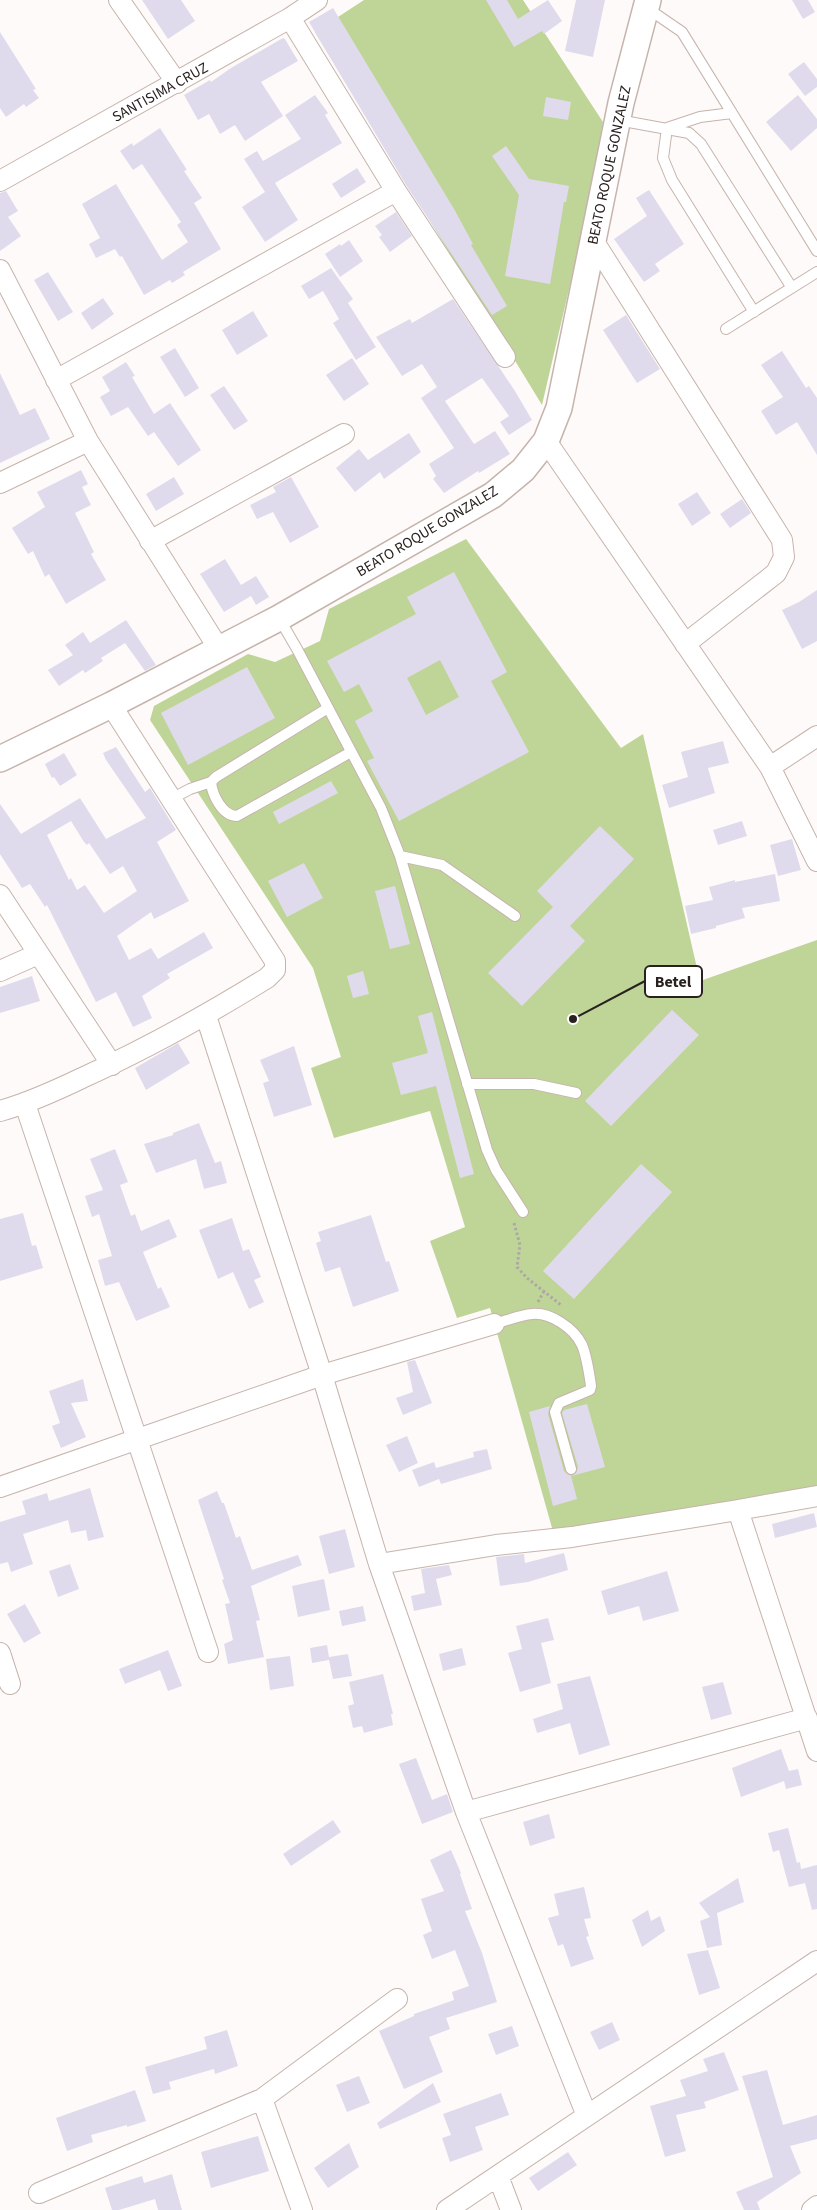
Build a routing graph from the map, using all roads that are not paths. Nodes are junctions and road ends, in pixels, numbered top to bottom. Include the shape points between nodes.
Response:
1 (119, 0) edge
2 (317, 0) edge
3 (644, 2) edge
4 (290, 18) junction
5 (177, 83) junction
6 (732, 113) junction
7 (617, 120) junction
8 (667, 128) junction
9 (0, 181) edge
10 (396, 191) junction
11 (593, 240) junction
12 (817, 251) edge
13 (0, 270) edge
14 (817, 272) edge
15 (792, 288) junction
16 (754, 312) junction
17 (726, 329) dead end
18 (505, 357) dead end
19 (56, 380) junction
20 (344, 434) dead end
21 (88, 441) junction
22 (546, 441) junction
23 (0, 483) edge
24 (150, 541) junction
25 (279, 618) junction
26 (684, 644) junction
27 (219, 649) junction
28 (112, 705) junction
29 (328, 708) junction
30 (817, 736) edge
31 (351, 752) junction
32 (0, 759) edge
33 (770, 768) junction
34 (211, 782) junction
35 (171, 799) junction
36 (400, 856) junction
37 (817, 861) edge
38 (0, 895) edge
39 (515, 916) dead end
40 (38, 954) junction
41 (0, 971) edge
42 (206, 1016) junction
43 (112, 1065) junction
44 (467, 1084) junction
45 (576, 1093) dead end
46 (25, 1104) junction
47 (0, 1111) edge
48 (523, 1212) dead end
49 (494, 1324) joint
50 (322, 1375) junction
51 (136, 1439) junction
52 (571, 1469) dead end
53 (0, 1487) edge
54 (817, 1496) edge
55 (738, 1510) junction
56 (379, 1564) junction
57 (208, 1652) dead end
58 (0, 1653) edge
59 (10, 1684) dead end
60 (808, 1718) junction
61 (817, 1750) edge
62 (466, 1812) junction
63 (817, 1960) edge
64 (397, 1999) dead end
65 (262, 2100) junction
66 (587, 2116) junction
67 (498, 2176) junction
68 (38, 2193) dead end
69 (817, 2206) edge
70 (302, 2210) edge
71 (447, 2210) edge
72 (511, 2210) edge
73 (812, 2210) edge

1 - 5 street
2 - 4 street, SANTISIMA CRUZ
3 - 6 lane via 682,32
3 - 7 street, BEATO ROQUE GONZALEZ
4 - 5 street, SANTISIMA CRUZ
4 - 10 street
5 - 9 street, SANTISIMA CRUZ
6 - 8 lane via 700,117
6 - 12 lane
7 - 8 lane
7 - 11 street, BEATO ROQUE GONZALEZ
8 - 15 lane via 688,132 701,144
8 - 16 lane via 663,158 672,180
10 - 18 street
10 - 19 street
11 - 22 street, BEATO ROQUE GONZALEZ via 559,408
11 - 26 street via 782,540 784,557 776,573
13 - 19 street
14 - 15 lane
15 - 16 lane
16 - 17 lane
19 - 21 street
20 - 24 street
21 - 23 street
21 - 24 street
22 - 25 street, BEATO ROQUE GONZALEZ via 522,470 493,495
22 - 26 street
24 - 27 street
25 - 27 street, BEATO ROQUE GONZALEZ
25 - 29 lane
26 - 33 street
27 - 28 street, BEATO ROQUE GONZALEZ
28 - 32 street, BEATO ROQUE GONZALEZ
28 - 35 street
29 - 31 lane
29 - 34 lane
30 - 33 street
31 - 34 lane via 237,816 225,812
31 - 36 lane via 381,808
33 - 37 street
34 - 35 lane
35 - 42 street via 275,961 275,970 267,978
36 - 39 lane via 442,865
36 - 44 lane
38 - 40 street
40 - 41 street
40 - 43 street
42 - 43 street
42 - 50 street
43 - 46 street
44 - 45 lane via 534,1084
44 - 48 lane via 487,1150
46 - 47 street
46 - 51 street
49 - 50 street
49 - 52 lane via 532,1314 546,1315 579,1339 585,1353 590,1390 559,1403 555,1412
50 - 51 street
50 - 56 street
51 - 53 street
51 - 57 street
54 - 55 street
55 - 56 street
55 - 60 street
56 - 62 street
58 - 59 street
60 - 61 street
60 - 62 street
62 - 66 street
63 - 66 street
64 - 65 street
65 - 68 street
65 - 70 street
66 - 67 street
67 - 71 street
67 - 72 street
69 - 73 street

